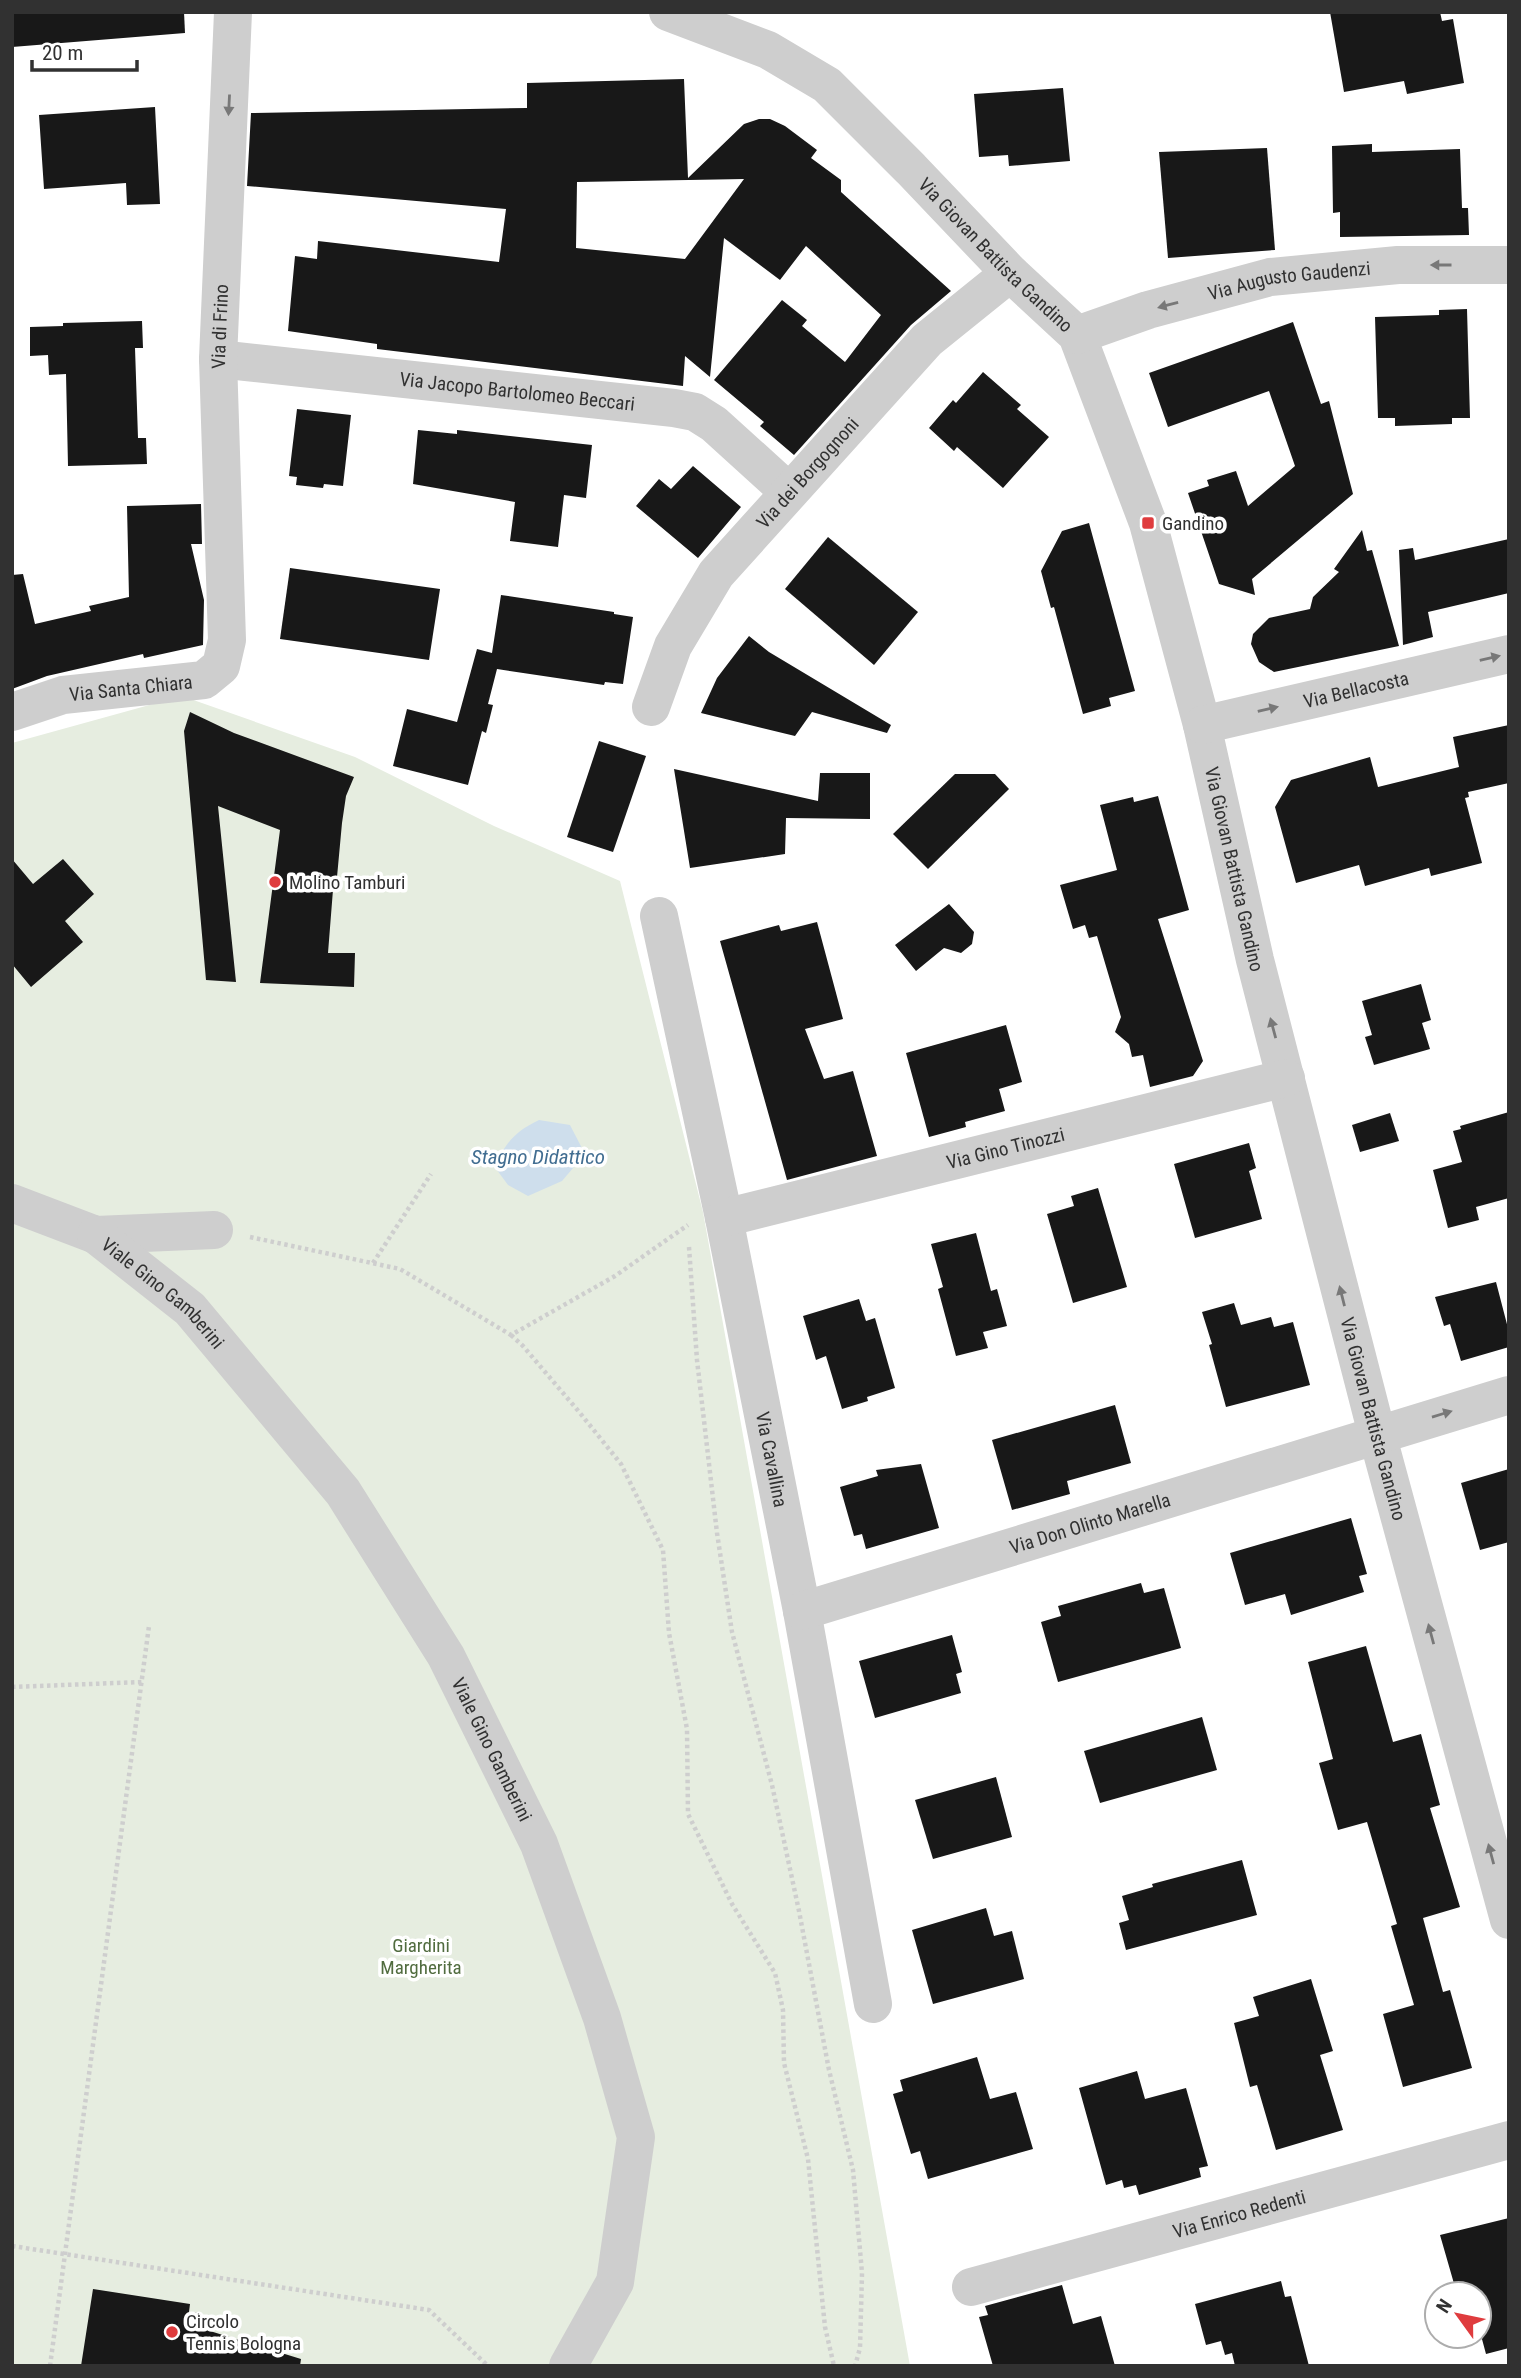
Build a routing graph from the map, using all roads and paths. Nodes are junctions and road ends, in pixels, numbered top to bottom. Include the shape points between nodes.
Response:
1 (233, 12) edge
2 (668, 12) edge
3 (1509, 265) edge
4 (1010, 273) junction
5 (1077, 335) junction
6 (218, 359) junction
7 (789, 492) junction
8 (227, 640) joint
9 (1509, 654) edge
10 (651, 707) dead end
11 (12, 712) edge
12 (1202, 725) junction
13 (659, 916) dead end
14 (1286, 1078) junction
15 (431, 1174) dead end
16 (12, 1203) edge
17 (703, 1221) junction
18 (215, 1230) joint
19 (96, 1235) junction
20 (373, 1264) junction
21 (511, 1335) junction
22 (1509, 1395) edge
23 (1377, 1434) junction
24 (802, 1611) junction
25 (149, 1626) dead end
26 (142, 1682) junction
27 (12, 1687) edge
28 (1509, 1920) edge
29 (873, 2004) dead end
30 (1509, 2140) edge
31 (12, 2246) edge
32 (66, 2254) junction
33 (971, 2287) dead end
34 (50, 2366) edge
35 (488, 2366) edge
36 (568, 2366) edge
37 (834, 2366) edge
38 (855, 2366) edge

1 -> 6 street, Via di Frino
2 - 4 street, Via Giovan Battista Gandino via 768,50 827,85
3 -> 5 street, Via Augusto Gaudenzi via 1398,265 1270,277 1148,310
4 - 5 street, Via Giovan Battista Gandino
4 - 7 street, Via dei Borgognoni via 927,340
5 - 12 street, Via Giovan Battista Gandino via 1148,523
6 - 7 street, Via Jacopo Bartolomeo Beccari via 695,412
6 - 8 street, Via di Frino
7 - 10 street, Via dei Borgognoni via 716,574 673,646
8 - 11 street, Via Santa Chiara via 221,666 204,680 63,695
12 -> 9 street, Via Bellacosta
14 -> 12 street, Via Giovan Battista Gandino
13 - 17 street, Via Cavallina
14 - 17 street, Via Gino Tinozzi
23 -> 14 street, Via Giovan Battista Gandino
15 - 20 path
16 - 19 street
17 - 21 path
17 - 24 street, Via Cavallina
17 - 38 path via 697,1360 717,1533 732,1632 772,1785 853,2170 862,2273 860,2348
18 - 19 street
18 - 20 path
19 - 36 street, Viale Gino Gamberini via 190,1309 343,1492 446,1656 539,1844 602,2018 636,2137 615,2282
20 - 21 path via 400,1269
21 - 37 path via 621,1464 663,1550 669,1633 687,1729 688,1814 732,1904 775,1973 783,2010 784,2063 807,2159 825,2327
23 -> 22 street, Via Don Olinto Marella
23 - 24 street, Via Don Olinto Marella
28 -> 23 street, Via Giovan Battista Gandino
24 - 29 street, Via Cavallina
25 - 26 path
26 - 27 path
26 - 32 path
30 - 33 street, Via Enrico Redenti
31 - 32 path
32 - 34 path
32 - 35 path via 429,2310

